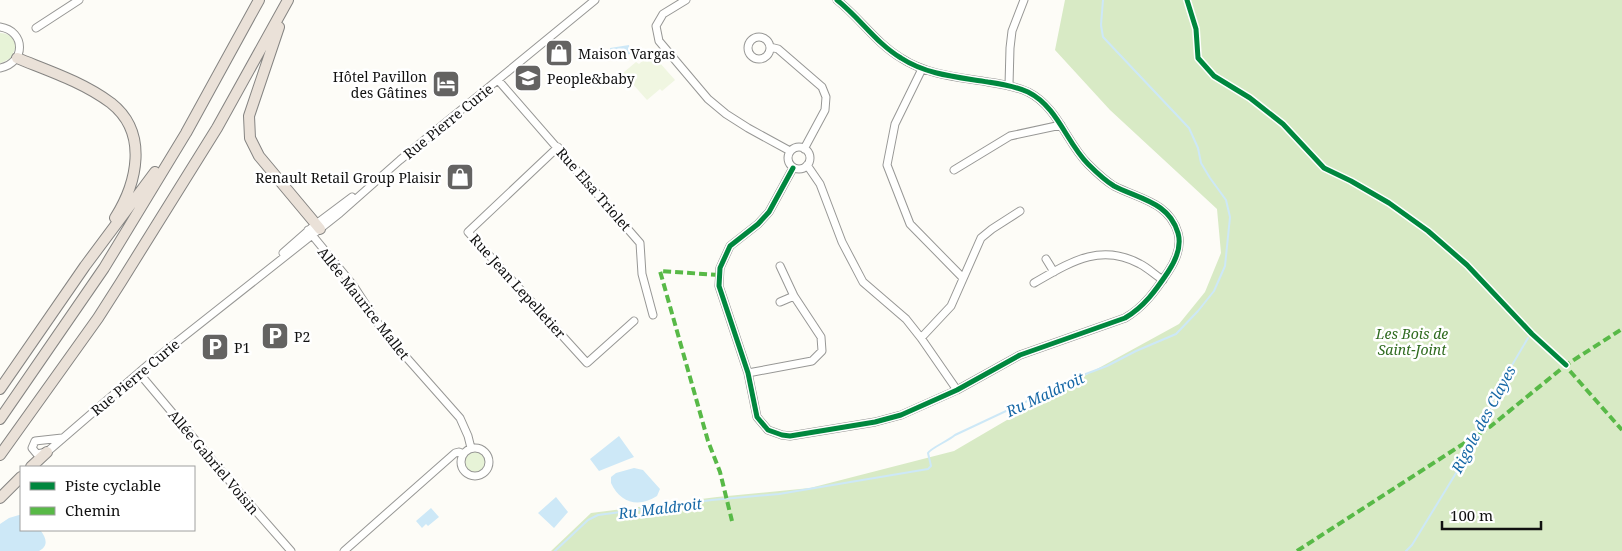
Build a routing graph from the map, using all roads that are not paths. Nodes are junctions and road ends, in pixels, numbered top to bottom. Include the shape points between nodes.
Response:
1 (79, 0) edge
2 (259, 0) edge
3 (288, 0) edge
4 (595, 0) edge
5 (686, 0) edge
6 (1024, 0) edge
7 (840, 1) edge
8 (0, 27) edge
9 (36, 28) dead end
10 (770, 47) dead end
11 (17, 58) junction
12 (0, 68) edge
13 (922, 69) junction
14 (498, 80) junction
15 (1009, 85) junction
16 (196, 115) junction
17 (1061, 125) junction
18 (558, 148) junction
19 (804, 149) junction
20 (790, 152) junction
21 (807, 165) junction
22 (793, 168) junction
23 (954, 170) dead end
24 (1020, 211) dead end
25 (314, 230) junction
26 (1046, 259) dead end
27 (85, 266) junction
28 (780, 266) dead end
29 (1054, 272) junction
30 (962, 277) junction
31 (1163, 280) junction
32 (1034, 283) dead end
33 (794, 296) junction
34 (780, 302) dead end
35 (653, 315) dead end
36 (634, 321) dead end
37 (921, 338) junction
38 (139, 373) junction
39 (748, 373) junction
40 (0, 389) edge
41 (957, 390) junction
42 (0, 419) edge
43 (62, 438) junction
44 (471, 448) junction
45 (47, 452) junction
46 (463, 454) junction
47 (0, 455) edge
48 (32, 466) edge
49 (20, 478) edge
50 (0, 498) edge
51 (291, 551) edge
52 (344, 551) edge

1 - 9 street
2 - 16 highway
3 - 25 highway via 249,116 250,138 259,156
3 - 47 highway via 217,128 121,282
4 - 14 street, Rue Pierre Curie
5 - 20 street via 663,14 656,26 659,40 708,99 726,114
6 - 15 street via 1012,31
7 - 13 street via 880,43
8 - 11 street via 10,30 18,39 20,49
10 - 19 street via 778,49 822,87 826,97 825,110
11 - 12 street
11 - 27 highway via 74,81 112,104 126,120 134,140 134,179
13 - 15 street via 946,76
13 - 30 street via 895,124 887,165 910,224
14 - 18 street, Rue Elsa Triolet
14 - 25 street, Rue Pierre Curie via 340,213
15 - 17 street via 1030,93 1045,104
16 - 27 highway
16 - 42 highway via 104,268
17 - 23 street via 1010,136
17 - 31 street via 1086,162 1104,179 1161,207 1175,223 1180,240 1176,260
18 - 35 street, Rue Elsa Triolet via 640,243 642,274
18 - 36 street, Rue Jean Lepelletier via 468,232 587,363
19 - 20 street via 795,148
19 - 21 street via 809,156
20 - 22 street via 788,158
21 - 22 street via 802,169
21 - 37 street via 820,184 842,242 863,282 906,319
22 - 39 street via 769,212 730,246 720,268 719,286
24 - 30 street via 981,238
25 - 38 street, Rue Pierre Curie
25 - 44 street, Allée Maurice Mallet via 383,331 460,418
26 - 29 street
27 - 40 highway
28 - 33 street
29 - 31 street via 1085,256 1101,254 1140,264
29 - 32 street
30 - 37 street via 951,306
31 - 41 street via 1137,311 1125,318 1020,355
33 - 34 street
33 - 39 street via 821,337 822,351 812,361
37 - 41 street
38 - 43 street, Rue Pierre Curie
38 - 51 street, Allée Gabriel Voisin
39 - 41 street via 757,416 768,430 790,436 876,422 901,415
43 - 45 street, Rue Pierre Curie
43 - 45 street via 35,441 32,448 37,454
44 - 46 street
44 - 46 street via 480,448 487,454 490,462 485,473 475,476 465,472 461,462
45 - 48 highway
46 - 52 street via 455,453
49 - 50 highway

